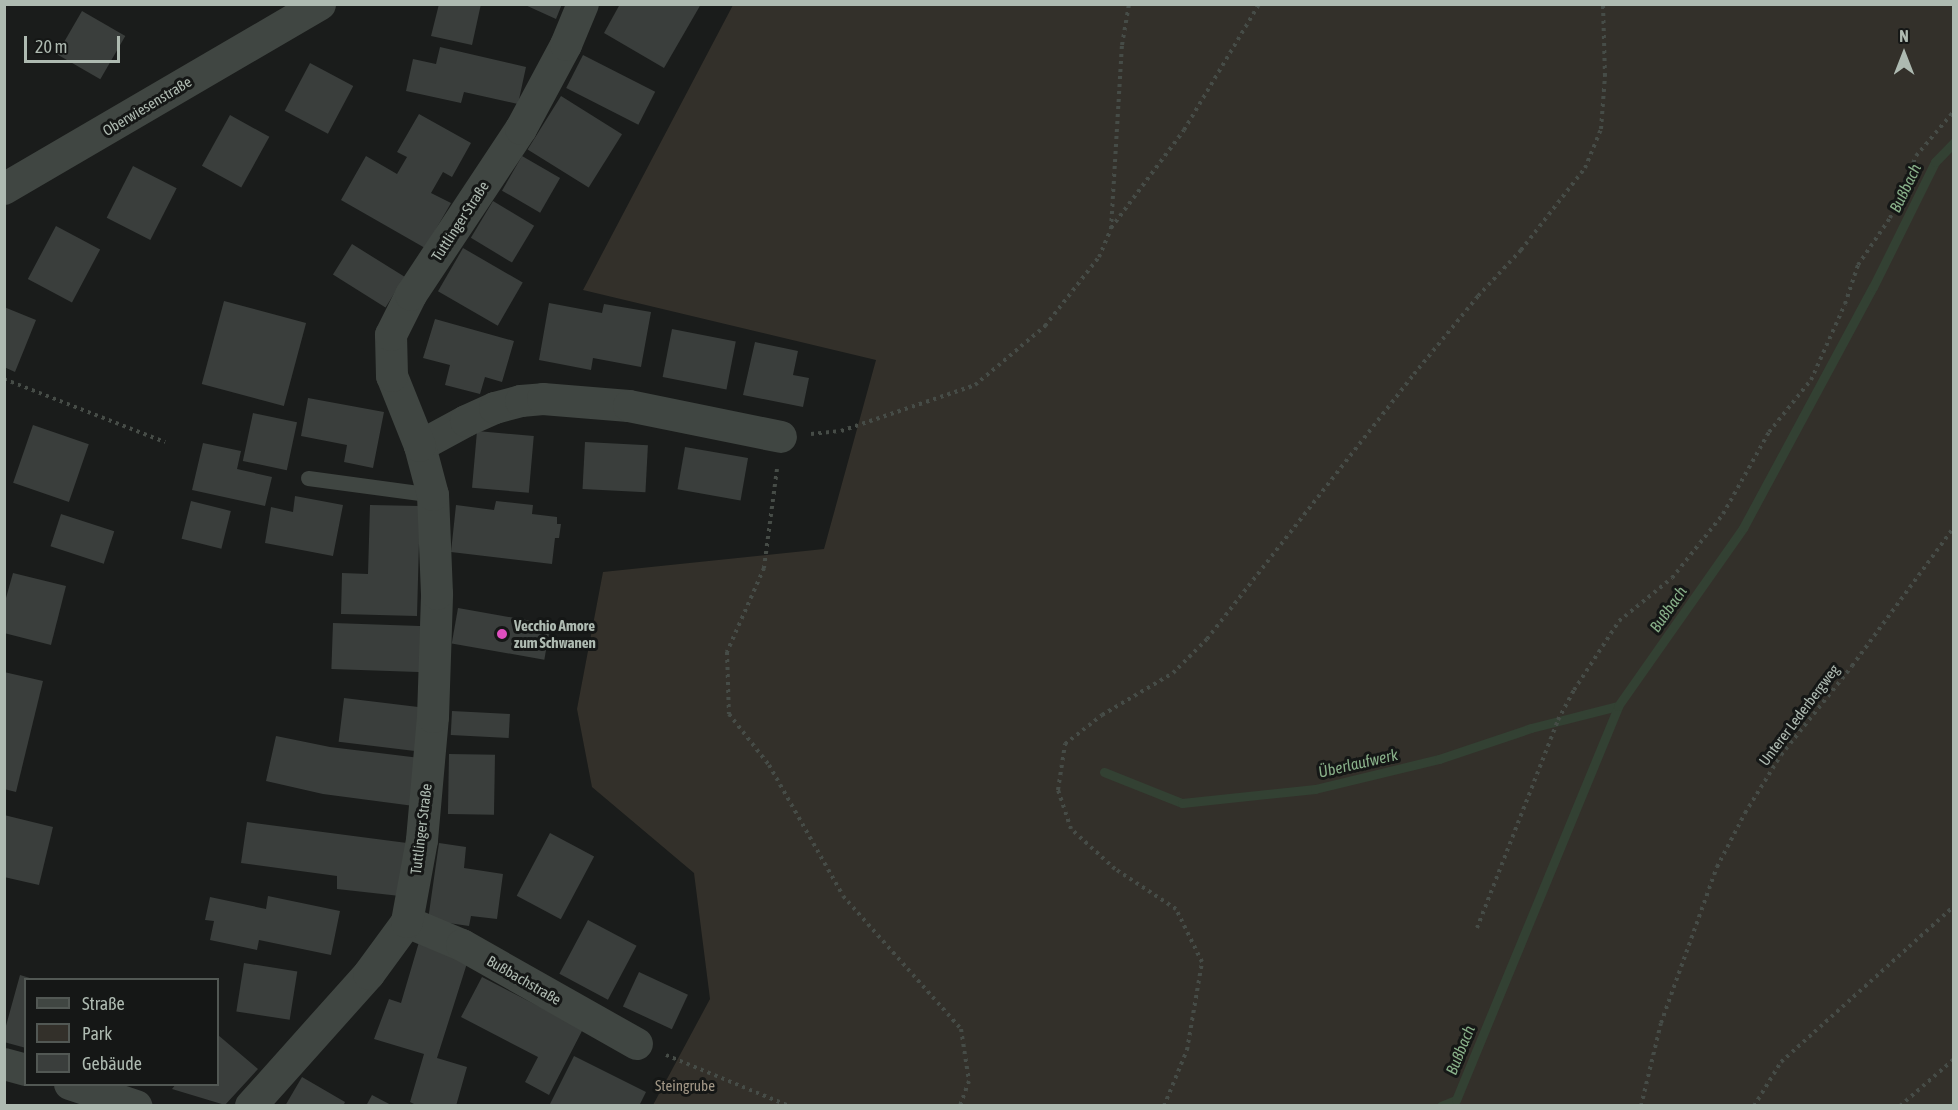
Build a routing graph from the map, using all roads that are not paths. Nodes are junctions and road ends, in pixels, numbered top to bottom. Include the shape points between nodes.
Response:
1 (320, 4) edge
2 (583, 4) edge
3 (4, 189) edge
4 (782, 437) road end
5 (420, 446) junction
6 (308, 478) dead end
7 (433, 495) junction
8 (407, 922) junction
9 (637, 1044) road end
10 (4, 1064) edge
11 (24, 1069) edge
12 (76, 1086) edge
13 (136, 1106) edge
14 (251, 1106) edge

1 - 3 street, Oberwiesenstraße
2 - 5 street, Tuttlinger Straße via 566,45 520,129 411,295 391,334 393,375
4 - 5 street via 629,406 543,399 495,408
5 - 7 street, Tuttlinger Straße
6 - 7 lane
7 - 8 street, Tuttlinger Straße via 437,594 433,717 422,840
8 - 9 street, Bußbachstraße via 462,945
8 - 14 street, Tuttlinger Straße via 369,974
10 - 11 street
12 - 13 street

